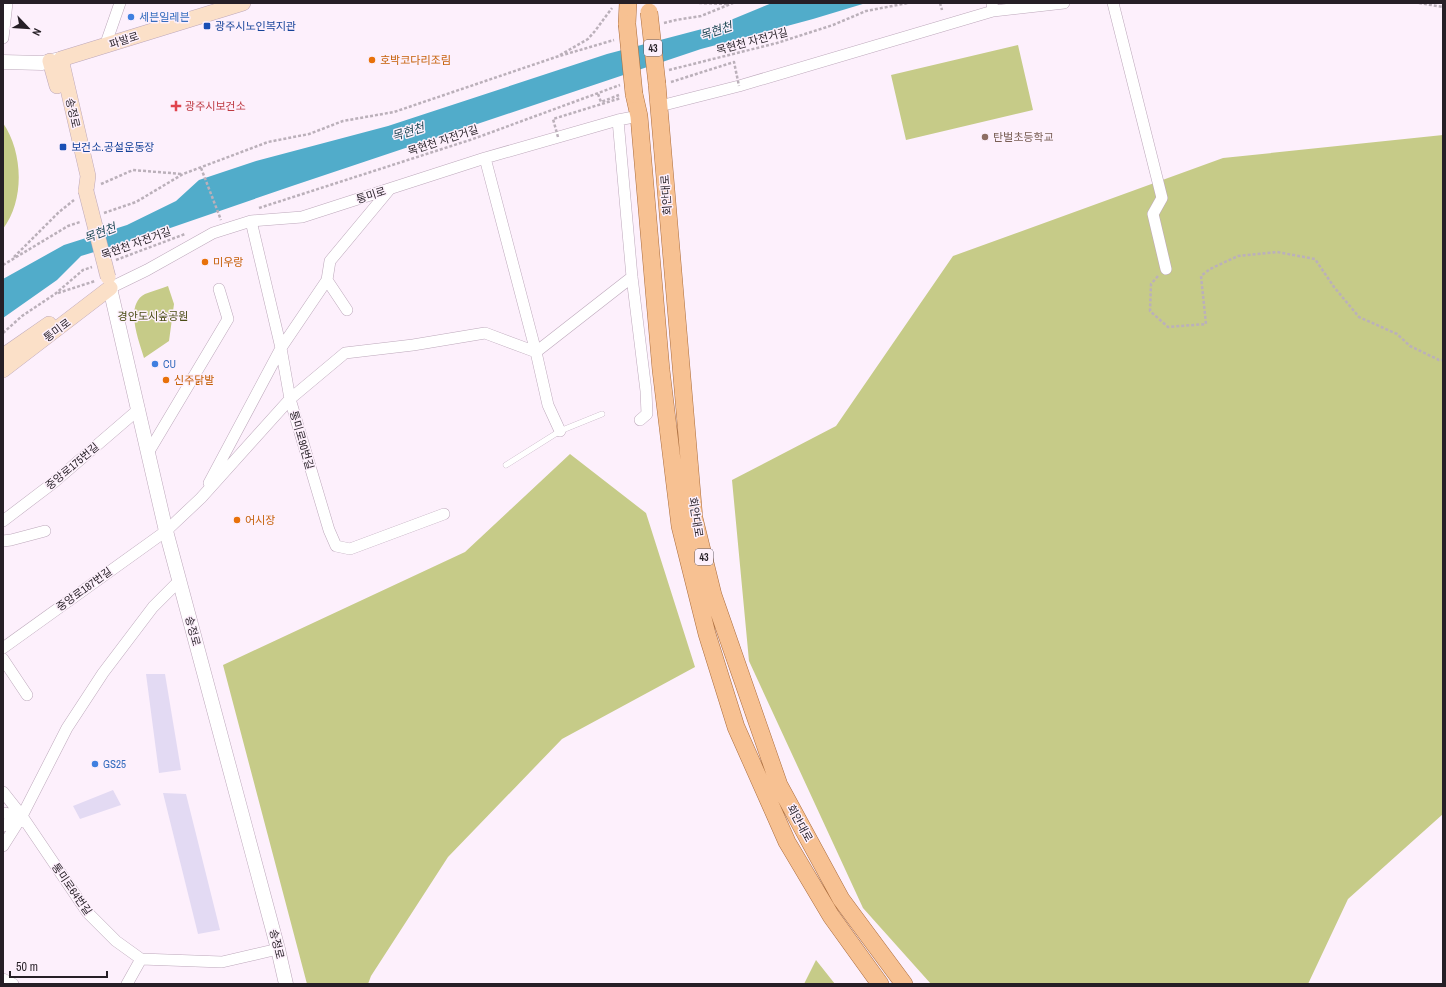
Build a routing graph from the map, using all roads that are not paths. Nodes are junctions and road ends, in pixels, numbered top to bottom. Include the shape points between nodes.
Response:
1 (7, 3) edge
2 (120, 3) edge
3 (243, 3) edge
4 (1064, 3) edge
5 (1113, 3) edge
6 (620, 6) edge
7 (993, 7) edge
8 (649, 8) edge
9 (3, 38) edge
10 (104, 46) junction
11 (56, 60) junction
12 (3, 62) edge
13 (660, 106) junction
14 (639, 116) junction
15 (618, 120) junction
16 (486, 158) junction
17 (389, 190) junction
18 (251, 221) junction
19 (1166, 269) road end
20 (632, 277) junction
21 (327, 280) junction
22 (109, 282) junction
23 (219, 289) dead end
24 (347, 310) dead end
25 (281, 348) junction
26 (536, 352) junction
27 (3, 356) edge
28 (3, 370) edge
29 (290, 399) junction
30 (139, 409) junction
31 (602, 414) dead end
32 (640, 420) dead end
33 (560, 431) junction
34 (148, 453) junction
35 (506, 465) dead end
36 (201, 498) junction
37 (444, 514) dead end
38 (3, 521) edge
39 (45, 531) dead end
40 (166, 531) junction
41 (3, 541) edge
42 (180, 580) junction
43 (3, 648) edge
44 (3, 658) edge
45 (27, 694) dead end
46 (3, 792) edge
47 (3, 813) edge
48 (22, 816) junction
49 (3, 826) edge
50 (3, 846) edge
51 (278, 949) junction
52 (141, 959) junction
53 (3, 979) edge
54 (13, 984) edge
55 (127, 984) edge
56 (286, 984) edge
57 (880, 984) edge
58 (904, 984) edge

1 - 9 street
2 - 10 street
3 - 10 main road, 파발로
4 - 7 street
5 - 19 street via 1162,198 1153,214
6 - 14 main road, 회안대로 / 43, bridge via 627,24 625,91
7 - 13 street via 739,86
8 - 13 main road, 회안대로 / 43, bridge via 661,78
10 - 11 main road, 파발로
11 - 12 street, 파발로 via 42,63
11 - 22 main road, bridge via 80,183 87,187
13 - 58 main road, 회안대로 / 43 via 694,518 713,595 779,785 841,899
14 - 15 street, 통미로
14 - 57 main road, 회안대로 / 43 via 661,370 680,526 706,634 736,727 787,842 832,916
15 - 16 street, 통미로
15 - 20 street
16 - 17 street, 통미로
16 - 26 street
17 - 18 street, 통미로 via 302,218
17 - 21 street via 330,261
18 - 22 street, 통미로 via 213,233 147,270
18 - 25 street, 통미로90번길
20 - 26 street
20 - 32 street via 646,391 647,414
21 - 24 street
21 - 25 street
22 - 27 main road, 통미로
22 - 28 main road, 통미로
22 - 30 street, 송정로
23 - 34 street via 228,319
25 - 29 street, 통미로90번길
25 - 36 street
26 - 29 street via 486,333 345,353
26 - 33 street via 548,405
29 - 36 street
29 - 37 street, 통미로90번길 via 328,530 336,546 350,549
30 - 34 street, 송정로
30 - 38 street, 중앙로175번길 via 53,483
31 - 33 lane
33 - 35 lane
34 - 40 street, 송정로
36 - 40 street, 중앙로187번길
39 - 41 street
40 - 42 street, 송정로
40 - 43 street, 중앙로187번길
42 - 48 street via 153,607 103,673 67,728
42 - 51 street, 송정로
44 - 45 street
46 - 48 street, 통미로64번길
47 - 48 street
48 - 49 street
48 - 50 street
48 - 52 street, 통미로64번길 via 87,912 116,941
51 - 52 street via 222,962
51 - 56 street, 송정로
52 - 55 street
53 - 54 street

